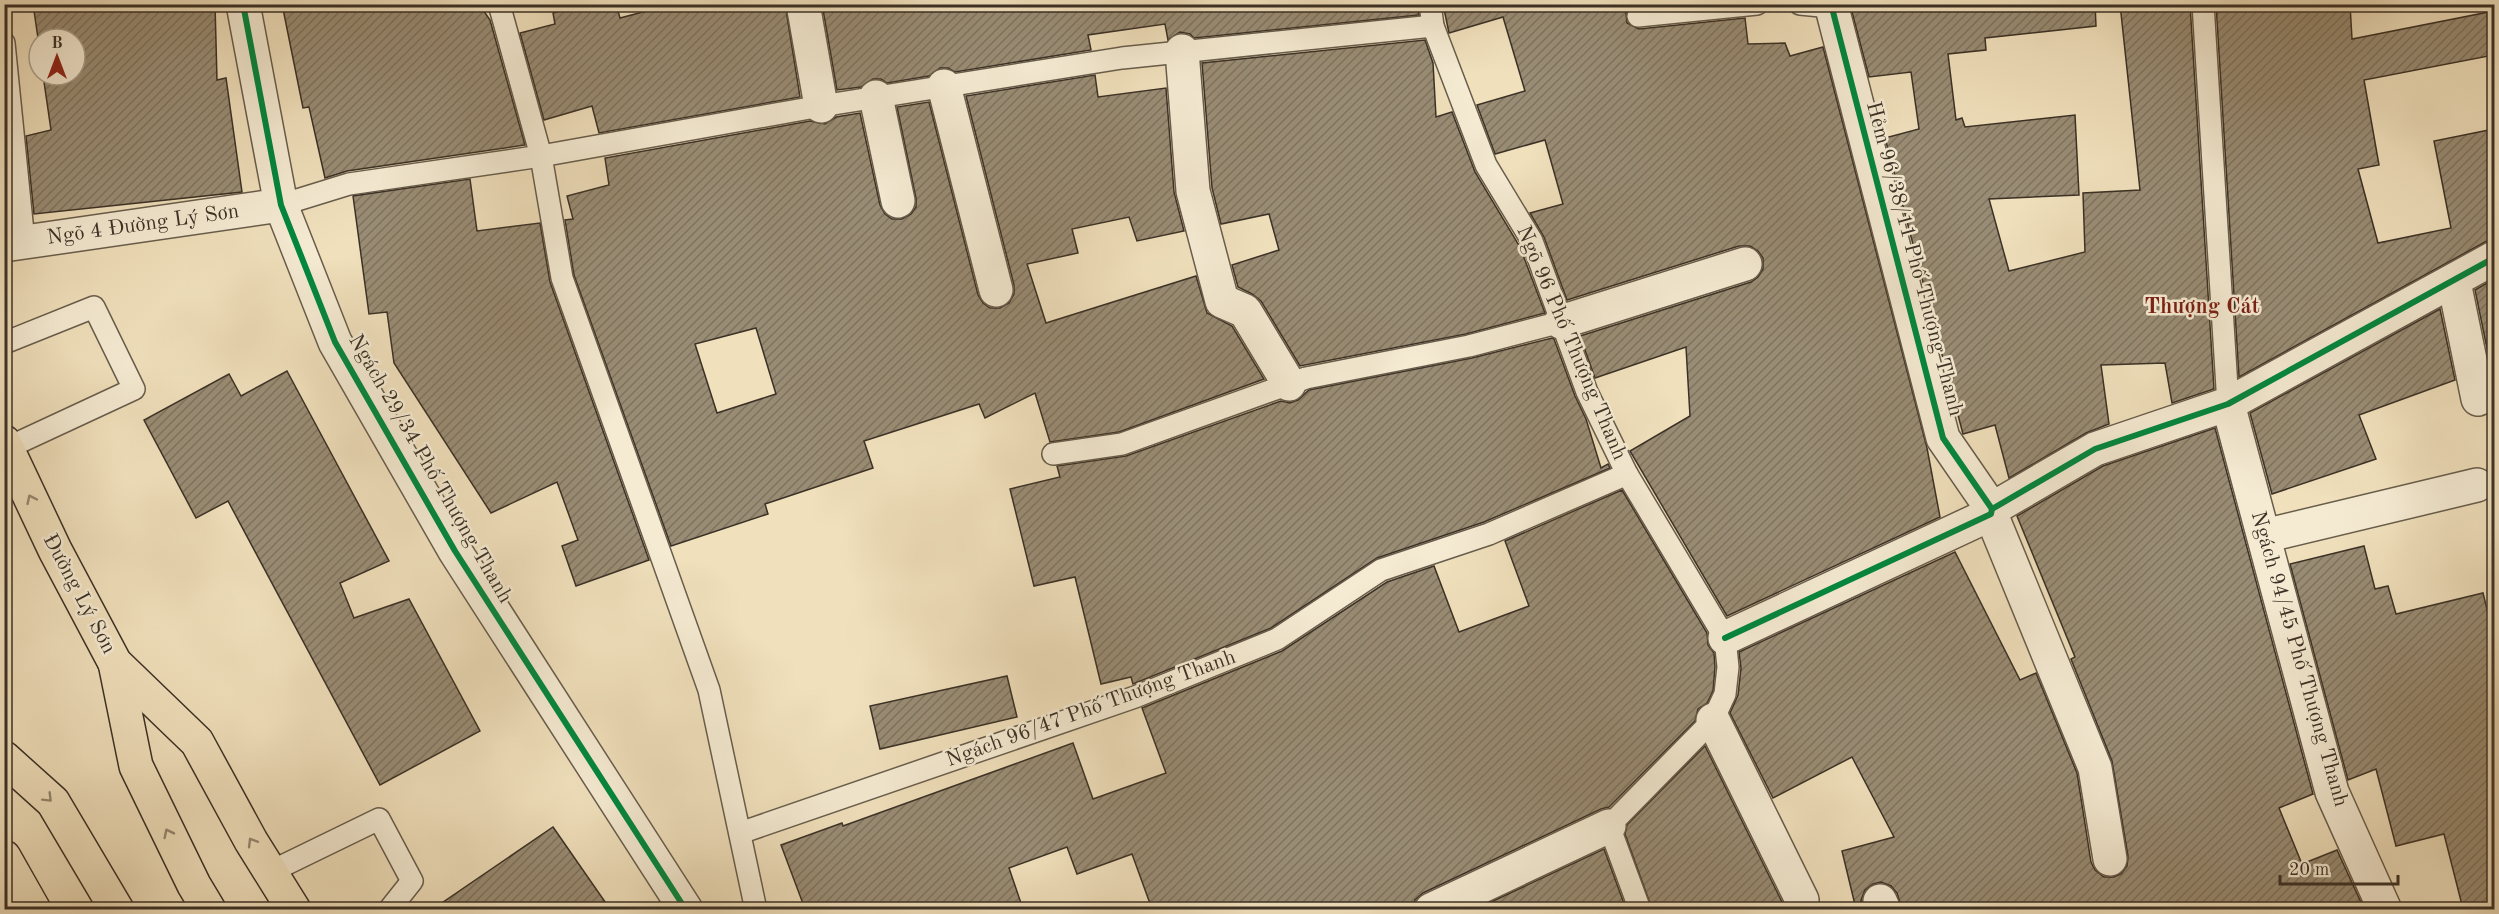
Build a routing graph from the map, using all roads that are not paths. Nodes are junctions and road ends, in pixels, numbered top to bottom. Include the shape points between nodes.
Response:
1 (243, 4) edge
2 (499, 4) edge
3 (803, 4) edge
4 (1430, 4) edge
5 (1757, 4) edge
6 (2203, 4) edge
7 (1827, 5) edge
8 (1638, 16) dead end
9 (1433, 26) junction
10 (4, 43) edge
11 (1182, 51) junction
12 (944, 86) junction
13 (876, 97) junction
14 (821, 106) junction
15 (541, 156) junction
16 (898, 201) dead end
17 (281, 205) junction
18 (14, 244) edge
19 (2494, 258) edge
20 (1745, 264) dead end
21 (2454, 282) junction
22 (996, 290) dead end
23 (1561, 322) junction
24 (4, 343) edge
25 (1289, 384) junction
26 (2494, 393) edge
27 (2228, 404) junction
28 (6, 445) edge
29 (1053, 454) dead end
30 (1627, 474) junction
31 (2477, 485) dead end
32 (1992, 512) junction
33 (2264, 536) junction
34 (1725, 638) junction
35 (115, 663) junction
36 (1713, 720) junction
37 (4, 758) edge
38 (1609, 826) junction
39 (740, 833) junction
40 (4, 857) edge
41 (2110, 859) dead end
42 (270, 872) junction
43 (201, 897) edge
44 (1802, 900) dead end
45 (34, 909) edge
46 (117, 909) edge
47 (294, 909) edge
48 (389, 909) edge
49 (686, 909) edge
50 (756, 909) edge
51 (1431, 909) edge
52 (1640, 909) edge
53 (2385, 909) edge

1 - 17 street, Ngách 29/34 Phố Thượng Thanh
2 - 15 lane
3 - 14 street
4 - 9 lane, Ngõ 96 Phố Thượng Thanh
5 - 8 lane
6 - 27 lane
7 - 32 street, Hẻm 96/38/11 Phố Thượng Thanh via 1943,438
9 - 11 lane
9 - 23 lane, Ngõ 96 Phố Thượng Thanh via 1486,165 1532,242
10 - 18 lane
11 - 12 lane
11 - 25 street via 1193,191 1222,301 1245,310
12 - 13 lane
12 - 22 street
13 - 14 lane
13 - 16 street
14 - 15 lane
15 - 17 lane via 349,184
15 - 39 lane via 562,278 709,690
17 - 18 street, Ngõ 4 Đường Lý Sơn
17 - 49 street, Ngách 29/34 Phố Thượng Thanh via 335,342 454,551
19 - 21 street
20 - 23 street
21 - 26 street via 2478,399
21 - 27 street
23 - 25 lane
23 - 30 lane, Ngõ 96 Phố Thượng Thanh via 1587,392
24 - 28 lane via 94,307 134,389
25 - 29 lane via 1122,444
27 - 32 street via 2095,449
27 - 33 street, Ngách 94/45 Phố Thượng Thanh
35 -> 28 highway, Đường Lý Sơn via 55,550
30 - 34 lane, Ngõ 96 Phố Thượng Thanh
30 - 39 lane, Ngách 96/47 Phố Thượng Thanh via 1488,534 1381,570 1277,639 1135,697
31 - 33 street
32 - 34 street
32 - 41 street, Hẻm 96/38/11 Phố Thượng Thanh via 2095,768
33 - 53 street, Ngách 94/45 Phố Thượng Thanh via 2332,792
34 - 36 lane, Ngõ 96 Phố Thượng Thanh via 1725,694
42 -> 35 highway, Đường Lý Sơn via 197,742
43 -> 35 highway via 136,766
36 - 38 lane, Ngõ 96 Phố Thượng Thanh
36 - 44 street
37 -> 46 highway via 53,802
38 - 51 street
38 - 52 lane
39 - 50 lane
40 - 45 highway
42 - 47 highway, Đường Lý Sơn
42 - 48 lane via 379,819 412,880

